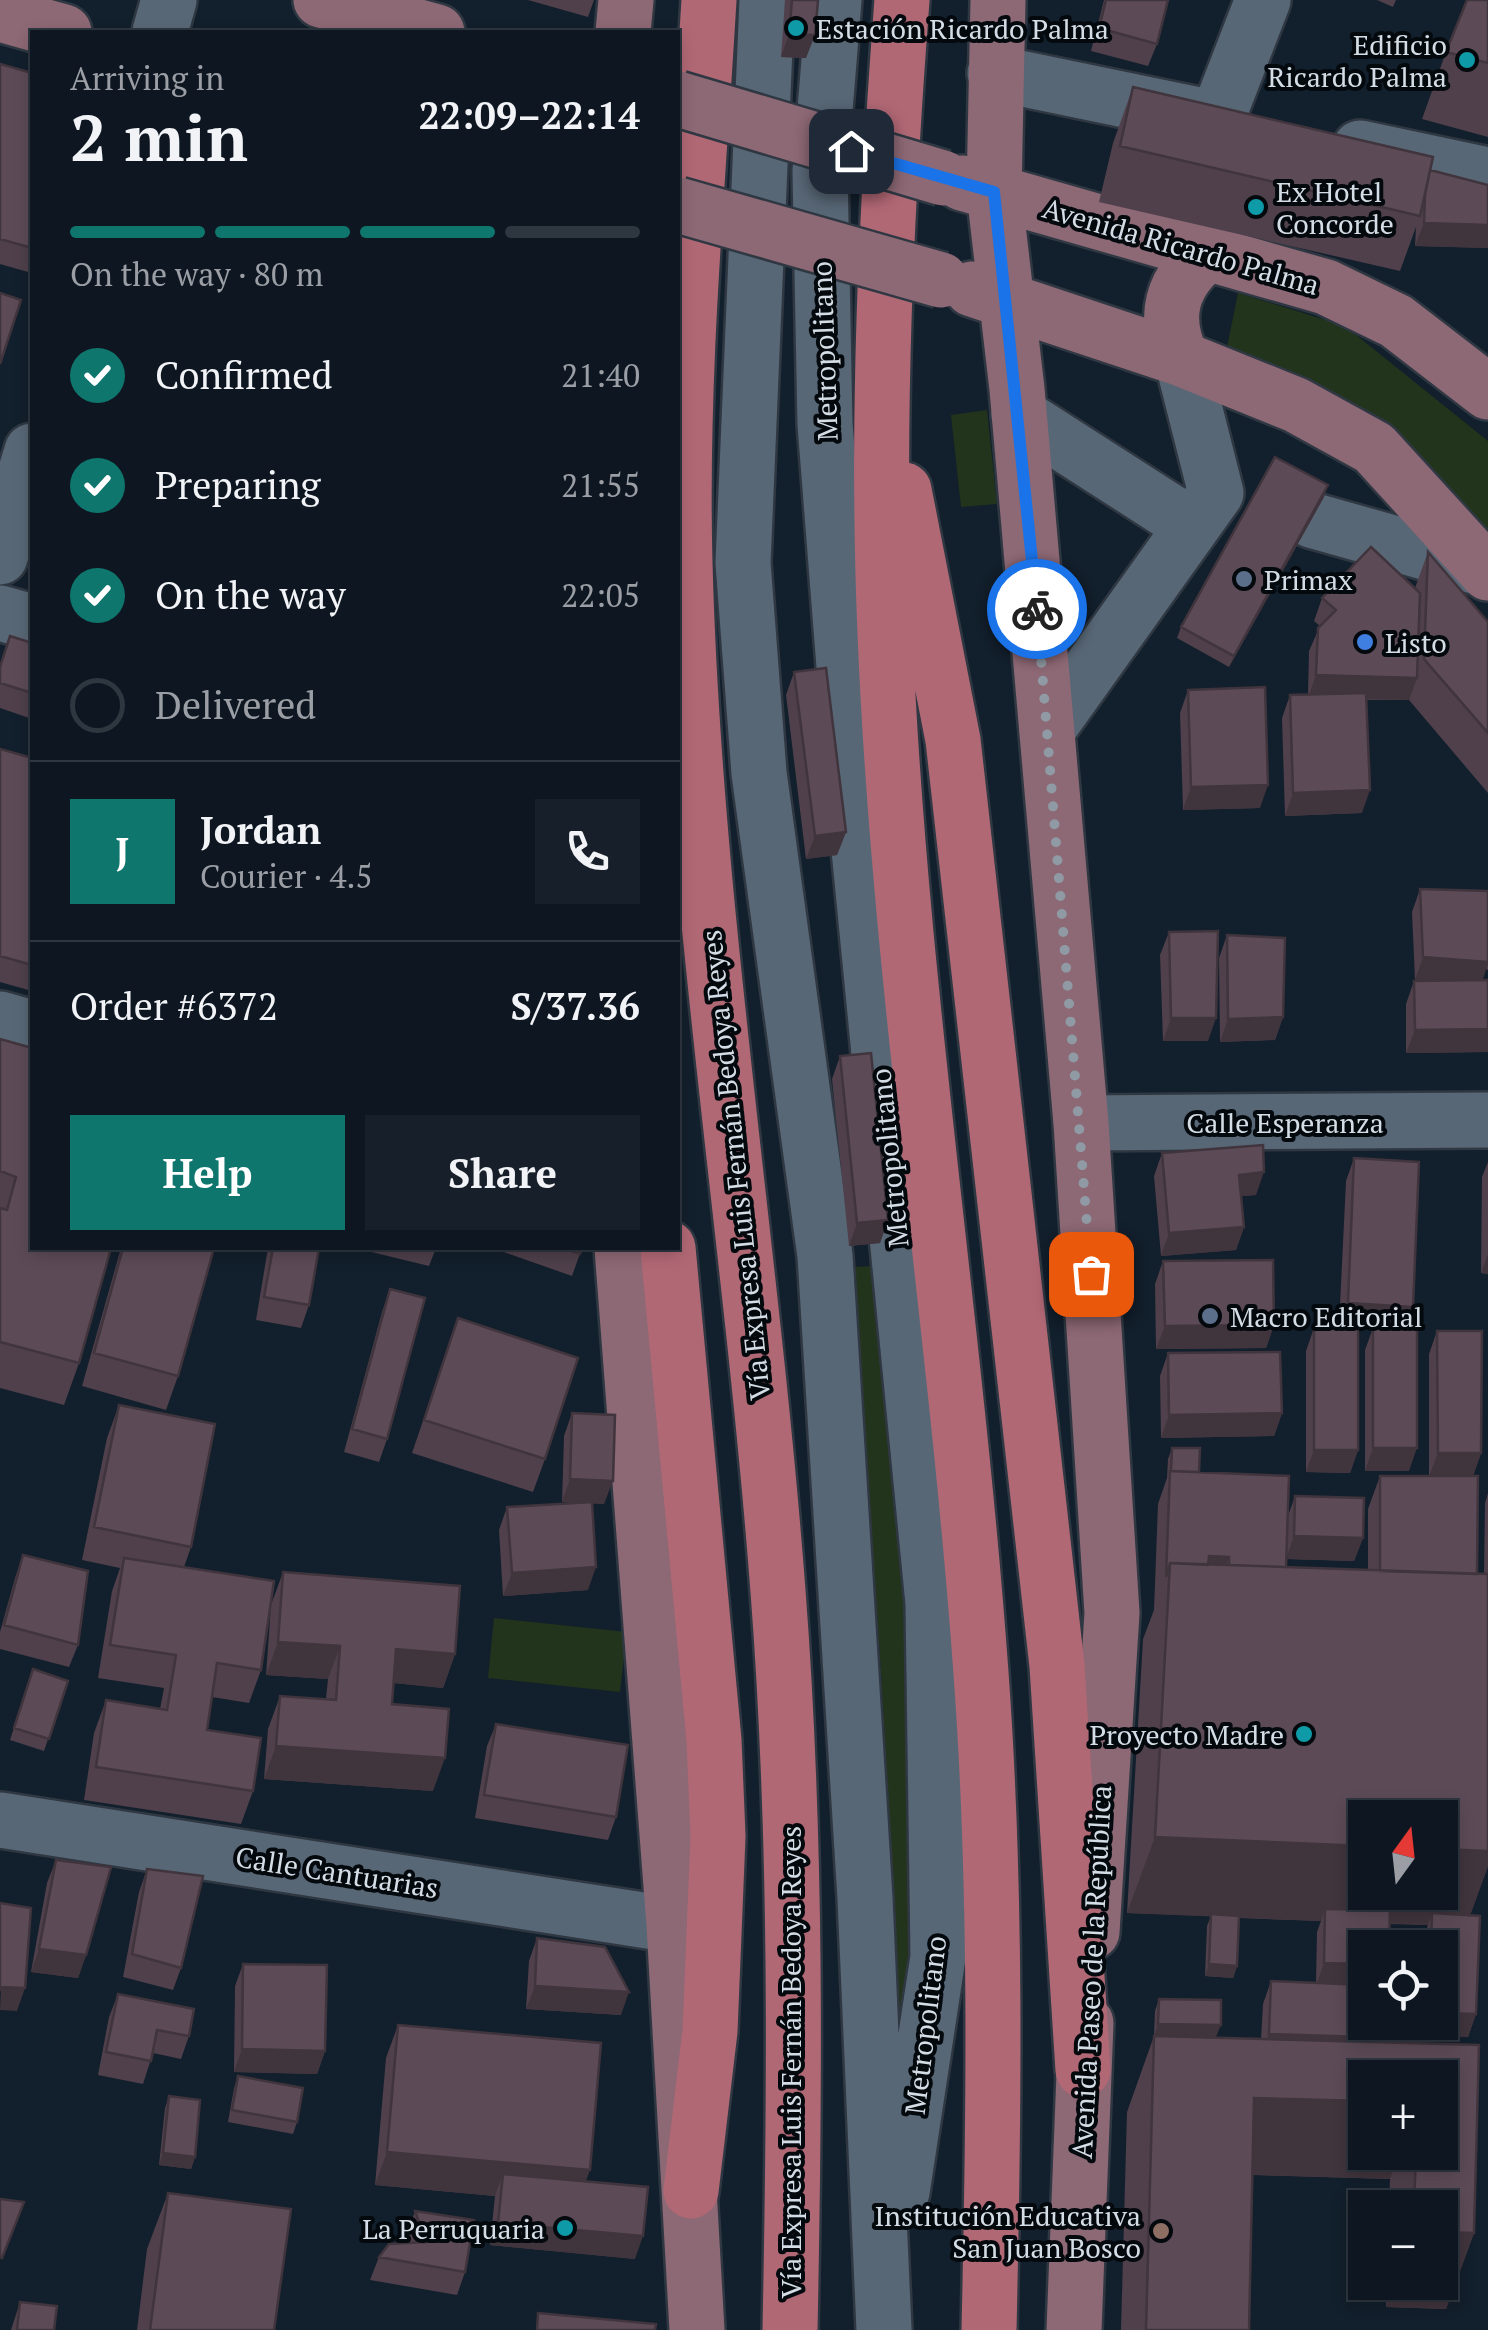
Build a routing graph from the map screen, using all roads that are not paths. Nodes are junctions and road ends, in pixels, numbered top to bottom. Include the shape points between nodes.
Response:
1 (169, 0) edge
2 (321, 0) edge
3 (626, 0) edge
4 (710, 0) edge
5 (766, 0) edge
6 (834, 0) edge
7 (902, 0) edge
8 (998, 0) edge
9 (1263, 0) edge
10 (0, 14) edge
11 (57, 30) edge
12 (161, 30) edge
13 (430, 30) edge
14 (623, 30) edge
15 (995, 73) junction
16 (680, 100) edge
17 (1217, 119) junction
18 (1488, 175) edge
19 (969, 185) junction
20 (680, 205) edge
21 (1208, 253) junction
22 (1004, 298) junction
23 (1182, 359) junction
24 (1488, 392) edge
25 (881, 406) junction
26 (1018, 415) junction
27 (681, 419) edge
28 (30, 458) edge
29 (1220, 508) junction
30 (1311, 520) edge
31 (0, 558) edge
32 (1486, 571) edge
33 (0, 613) edge
34 (30, 621) edge
35 (1047, 730) junction
36 (0, 1019) edge
37 (30, 1027) edge
38 (1488, 1120) edge
39 (1081, 1124) junction
40 (622, 1250) edge
41 (668, 1250) edge
42 (0, 1820) edge
43 (674, 1925) junction
44 (1083, 2070) junction
45 (691, 2191) junction
46 (884, 2322) edge
47 (697, 2330) edge
48 (790, 2330) edge
49 (989, 2330) edge
50 (1074, 2330) edge

1 - 12 street
2 - 13 main road
3 - 14 main road
4 - 27 highway, Vía Expresa Luis Fernán Bedoya Reyes
5 - 46 street, Metropolitano via 743,564 760,773 825,1256
6 - 46 street, Metropolitano via 820,172 825,424 856,819 933,1603 938,1957
7 - 25 highway
8 - 15 main road, Avenida Paseo de la República
9 - 17 street
10 - 11 main road
15 - 17 street
15 - 19 main road, Avenida Paseo de la República
16 - 19 main road, Avenida Ricardo Palma, bridge
17 - 18 street
19 - 21 main road, Avenida Ricardo Palma
19 - 22 main road, Avenida Paseo de la República
20 - 22 main road, bridge
21 - 23 main road via 1173,296 1170,318
21 - 24 main road, Avenida Ricardo Palma via 1326,287 1396,321
22 - 23 main road
22 - 26 main road, Avenida Paseo de la República
23 - 29 street
23 - 32 main road via 1296,404 1374,448
25 - 44 highway via 923,574 953,740 1057,1666
25 - 49 highway via 896,810 966,1500 988,1789
26 - 29 street
26 - 35 main road, Avenida Paseo de la República
27 - 48 highway, Vía Expresa Luis Fernán Bedoya Reyes via 700,832 762,1422 788,1756 796,2000
28 - 31 street
29 - 35 street
30 - 32 street
33 - 34 street
35 - 39 main road, Avenida Paseo de la República
36 - 37 street
38 - 39 street, Calle Esperanza
39 - 44 main road, Avenida Paseo de la República via 1112,1613
40 - 43 main road
41 - 45 highway via 718,1836 710,2031
42 - 43 street, Calle Cantuarias
43 - 45 main road
44 - 50 main road, Avenida Paseo de la República
45 - 47 main road

